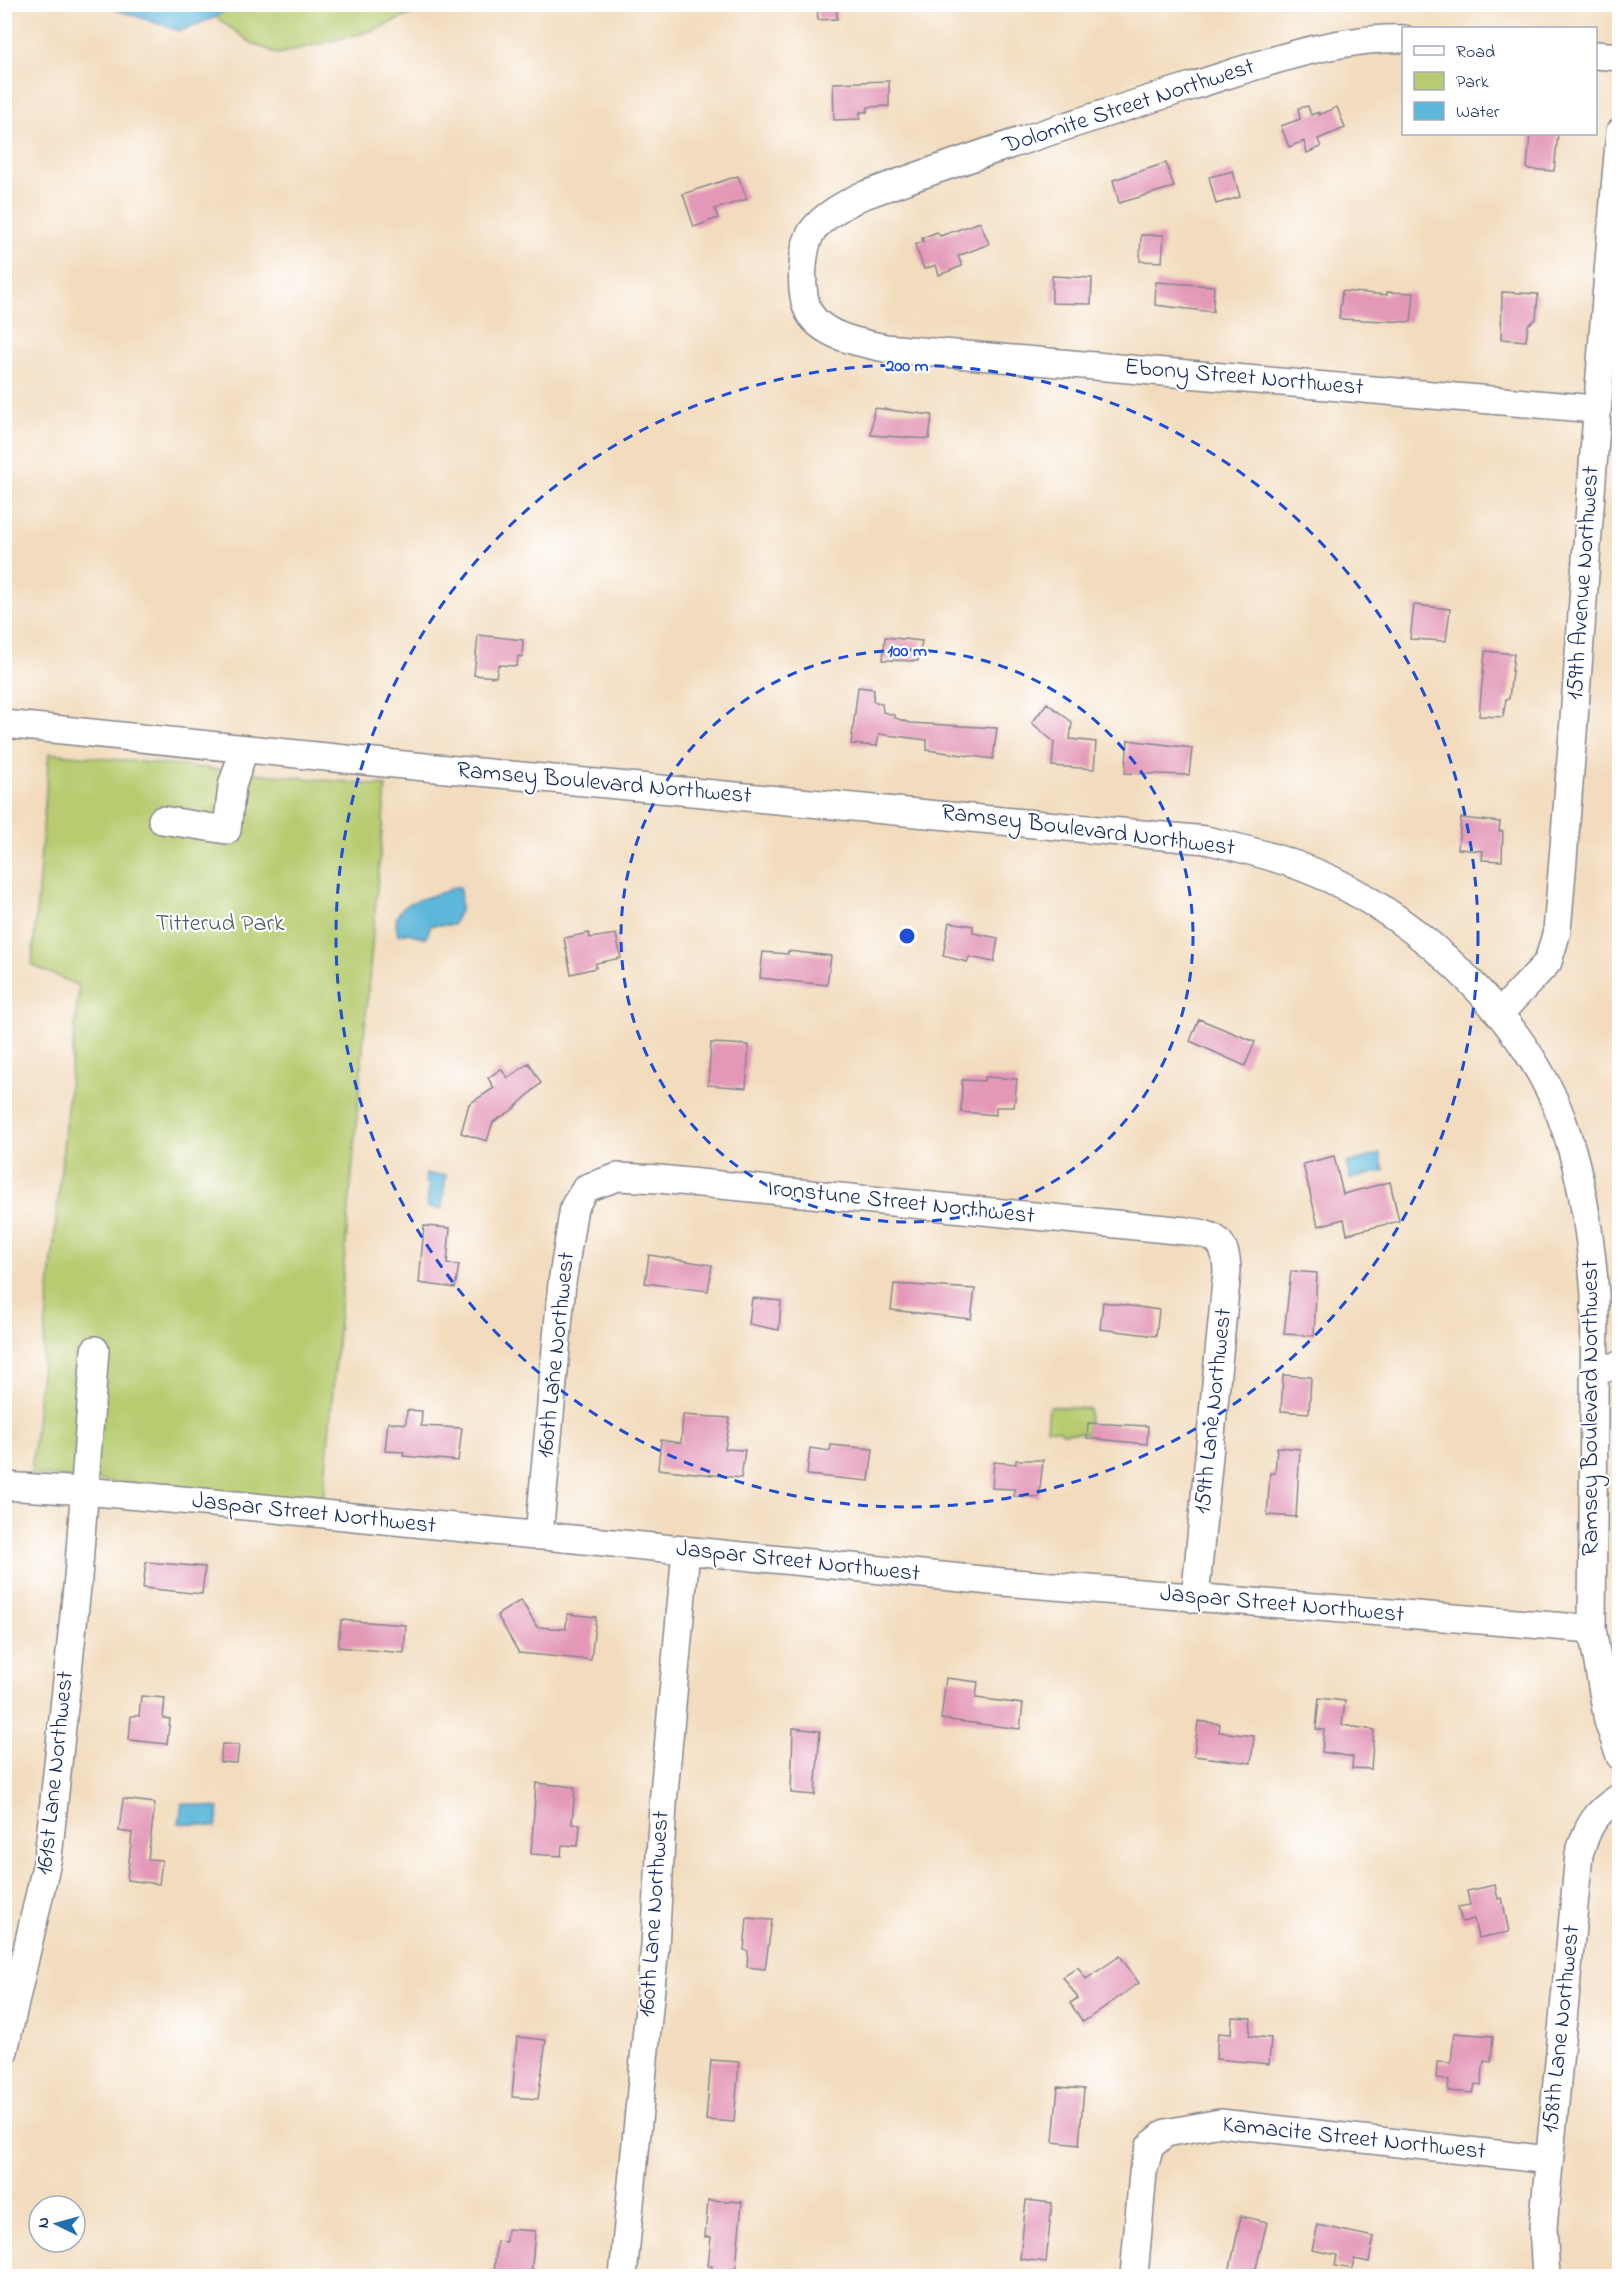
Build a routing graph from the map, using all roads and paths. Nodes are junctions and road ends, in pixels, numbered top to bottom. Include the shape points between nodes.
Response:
1 (1402, 39) edge
2 (1597, 55) edge
3 (1620, 57) edge
4 (1620, 132) edge
5 (894, 349) joint
6 (1595, 409) junction
7 (4, 724) edge
8 (244, 749) junction
9 (162, 820) dead end
10 (1500, 1013) junction
11 (597, 1185) joint
12 (1206, 1234) joint
13 (95, 1350) dead end
14 (1607, 1368) edge
15 (4, 1486) edge
16 (85, 1491) junction
17 (539, 1536) junction
18 (686, 1551) junction
19 (1195, 1599) junction
20 (1592, 1629) junction
21 (1620, 1756) edge
22 (1620, 1797) edge
23 (4, 2051) edge
24 (1549, 2160) junction
25 (623, 2277) edge
26 (1134, 2277) edge
27 (1546, 2277) edge

1 - 5 street, Dolomite Street Northwest via 1378,38 1284,58 1068,125 859,197 832,211 812,230 804,252 802,288 810,314 830,332 859,343
2 - 3 street
4 - 6 street, 159th Avenue Northwest
5 - 6 street, Ebony Street Northwest
6 - 10 street, 159th Avenue Northwest via 1576,715 1557,932 1548,962
7 - 8 street, Ramsey Boulevard Northwest
8 - 9 street via 232,786 227,830
8 - 10 street, Ramsey Boulevard Northwest via 1206,840 1296,865 1379,906 1443,955
10 - 14 street, Ramsey Boulevard Northwest via 1545,1085 1567,1132 1591,1241
11 - 12 street, Ironstune Street Northwest via 618,1177 659,1179
11 - 17 street, 160th Lane Northwest via 586,1188 574,1207 562,1283
12 - 19 street, 159th Lane Northwest via 1227,1250 1227,1271
13 - 16 street, 161st Lane Northwest
14 - 20 street, Ramsey Boulevard Northwest
15 - 16 street, Jaspar Street Northwest
16 - 17 street, Jaspar Street Northwest
16 - 23 street, 161st Lane Northwest via 45,1876
17 - 18 street, Jaspar Street Northwest
18 - 19 street, Jaspar Street Northwest
18 - 25 street, 160th Lane Northwest via 663,1804 655,1946
19 - 20 street, Jaspar Street Northwest
20 - 21 street, Ramsey Boulevard Northwest via 1608,1720
22 - 24 street, 158th Lane Northwest via 1606,1805 1588,1826 1580,1854
24 - 26 street, Kamacite Street Northwest via 1220,2124 1185,2127 1166,2133 1150,2146 1143,2172
24 - 27 street, 158th Lane Northwest via 1543,2227

